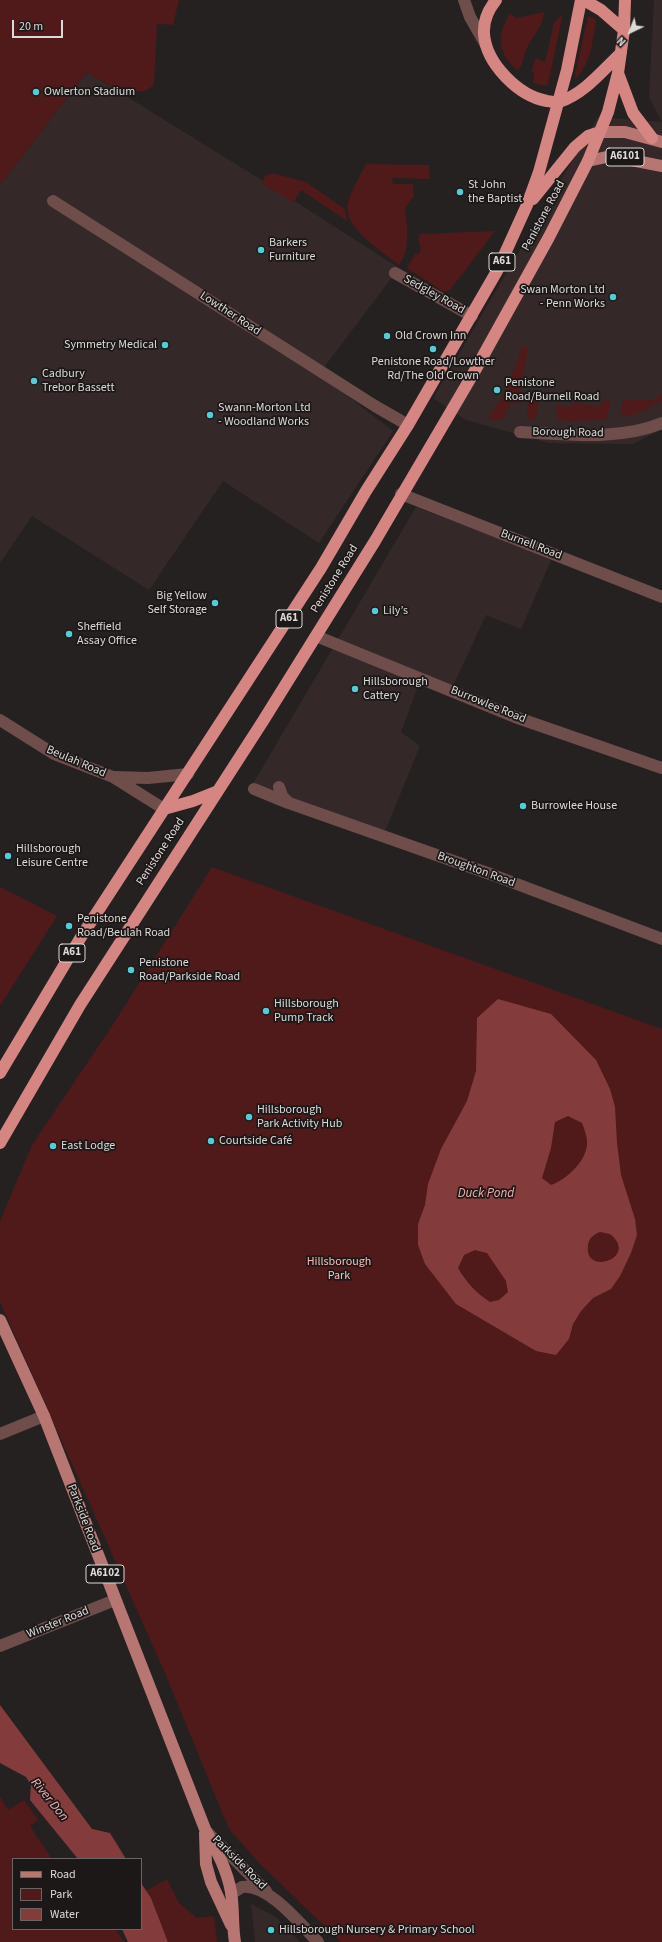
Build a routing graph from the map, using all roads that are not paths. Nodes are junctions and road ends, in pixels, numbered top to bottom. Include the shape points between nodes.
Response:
1 (464, 0) edge
2 (496, 0) edge
3 (582, 0) edge
4 (625, 0) edge
5 (624, 30) junction
6 (486, 46) junction
7 (621, 53) junction
8 (618, 73) junction
9 (557, 102) junction
10 (600, 132) junction
11 (657, 140) edge
12 (588, 161) junction
13 (662, 166) edge
14 (53, 201) dead end
15 (527, 205) junction
16 (395, 273) dead end
17 (472, 316) junction
18 (662, 423) edge
19 (408, 426) junction
20 (520, 432) dead end
21 (401, 494) junction
22 (662, 597) edge
23 (316, 636) junction
24 (0, 720) edge
25 (662, 768) edge
26 (188, 774) junction
27 (112, 777) junction
28 (279, 787) dead end
29 (254, 789) dead end
30 (218, 791) junction
31 (289, 803) junction
32 (164, 808) junction
33 (662, 939) edge
34 (0, 1074) edge
35 (0, 1143) edge
36 (0, 1320) edge
37 (44, 1416) junction
38 (0, 1434) edge
39 (116, 1600) junction
40 (0, 1646) edge
41 (205, 1829) junction
42 (231, 1894) junction
43 (272, 1897) junction
44 (225, 1913) junction
45 (232, 1929) junction
46 (235, 1942) edge
47 (318, 1942) edge

1 - 6 street
2 - 6 highway via 484,23
3 - 5 highway via 601,10
3 - 9 highway, Penistone Road / A61 via 567,70
4 - 5 highway, Penistone Road / A61
5 - 7 highway, Penistone Road / A61
6 - 9 highway via 507,79 524,93 539,100
7 - 8 highway, Penistone Road / A61
7 - 9 highway via 586,87
8 - 10 highway, Penistone Road / A61 via 612,100
8 - 11 highway, A6101 via 633,113
9 - 15 highway, Penistone Road / A61 via 545,153
10 - 11 main road, A6101 via 624,132
10 - 12 highway, Penistone Road / A61
10 - 15 highway via 588,136 575,147
12 - 13 main road, A6101 via 611,156
12 - 21 highway, Penistone Road / A61 via 509,310
14 - 19 street, Lowther Road
15 - 17 highway, Penistone Road / A61 via 497,271
16 - 17 street, Sedgley Road
17 - 19 highway, Penistone Road / A61
18 - 20 street, Borough Road via 652,427 589,436
19 - 26 highway, Penistone Road / A61 via 282,630
21 - 22 street, Burnell Road
21 - 23 highway, Penistone Road / A61
23 - 25 street, Burrowlee Road via 515,717
23 - 30 highway, Penistone Road / A61
24 - 27 street, Beulah Road via 54,754
26 - 27 street, Beulah Road via 148,778
26 - 32 highway, Penistone Road / A61
27 - 32 street, Beulah Road
28 - 31 street via 282,796
29 - 31 street, Broughton Road
30 - 32 highway via 193,801
30 - 35 highway, Penistone Road / A61 via 80,1005
31 - 33 street, Broughton Road via 493,875
32 - 34 highway, Penistone Road / A61 via 81,937
36 - 37 main road, Parkside Road / A6102
37 - 38 street
37 - 39 main road, Parkside Road / A6102
39 - 40 street, Winster Road
39 - 41 main road, Parkside Road / A6102
41 - 42 main road, Parkside Road / A6102 via 221,1859
41 - 43 street, Parkside Road
41 - 44 main road, Parkside Road / A6102 via 206,1864 214,1892
42 - 43 street, Parkside Road via 248,1886
42 - 44 main road via 226,1901
42 - 45 main road, A6102
43 - 47 street, Parkside Road
44 - 45 main road, A6102
45 - 46 main road, A6102

